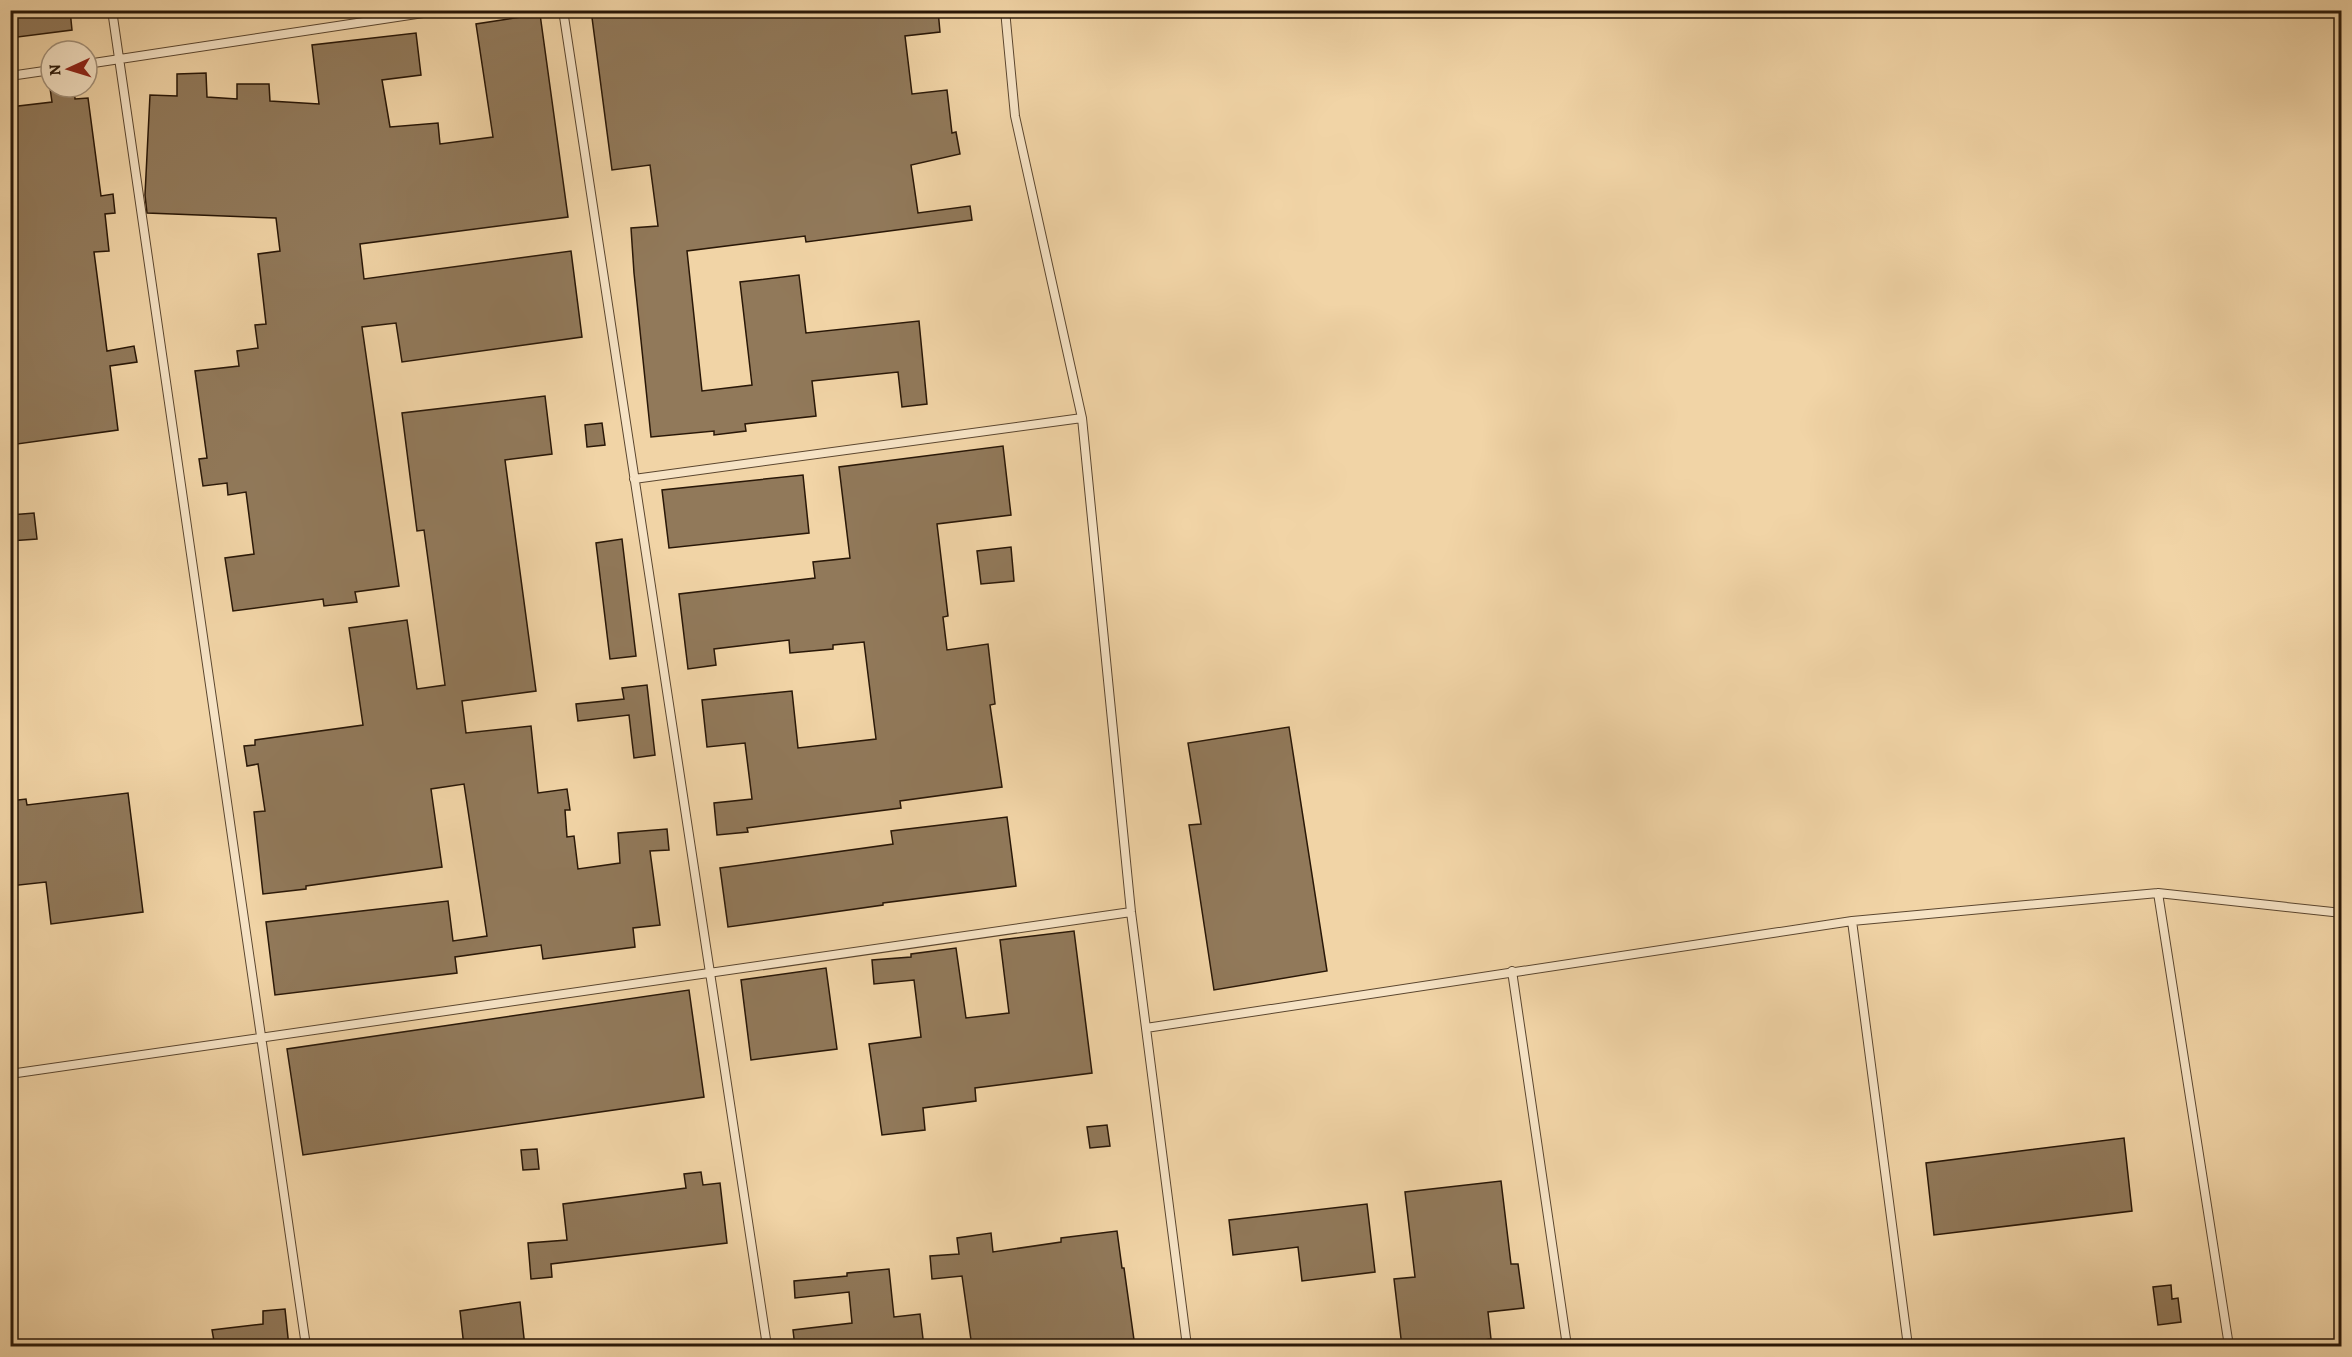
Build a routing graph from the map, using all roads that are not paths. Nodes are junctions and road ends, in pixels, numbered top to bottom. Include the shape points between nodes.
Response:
1 (112, 10) edge
2 (443, 10) edge
3 (563, 10) edge
4 (1005, 10) edge
5 (119, 59) junction
6 (99, 62) edge
7 (39, 72) edge
8 (10, 76) edge
9 (1082, 418) junction
10 (634, 479) junction
11 (2158, 893) junction
12 (1131, 912) junction
13 (2342, 913) edge
14 (1852, 921) junction
15 (1512, 971) junction
16 (710, 973) junction
17 (1146, 1028) junction
18 (261, 1038) junction
19 (10, 1074) edge
20 (306, 1347) edge
21 (767, 1347) edge
22 (1187, 1347) edge
23 (1566, 1347) edge
24 (1908, 1347) edge
25 (2229, 1347) edge

1 - 5 lane
2 - 5 lane
3 - 10 lane
4 - 9 lane via 1015,116
5 - 6 lane
5 - 18 lane
7 - 8 lane
9 - 10 lane
9 - 12 lane
10 - 16 lane
11 - 13 lane
11 - 14 lane
11 - 25 lane
12 - 16 lane
12 - 17 lane
14 - 15 lane
14 - 24 lane
15 - 17 lane
15 - 23 lane
16 - 18 lane
16 - 21 lane
17 - 22 lane
18 - 19 lane
18 - 20 lane

